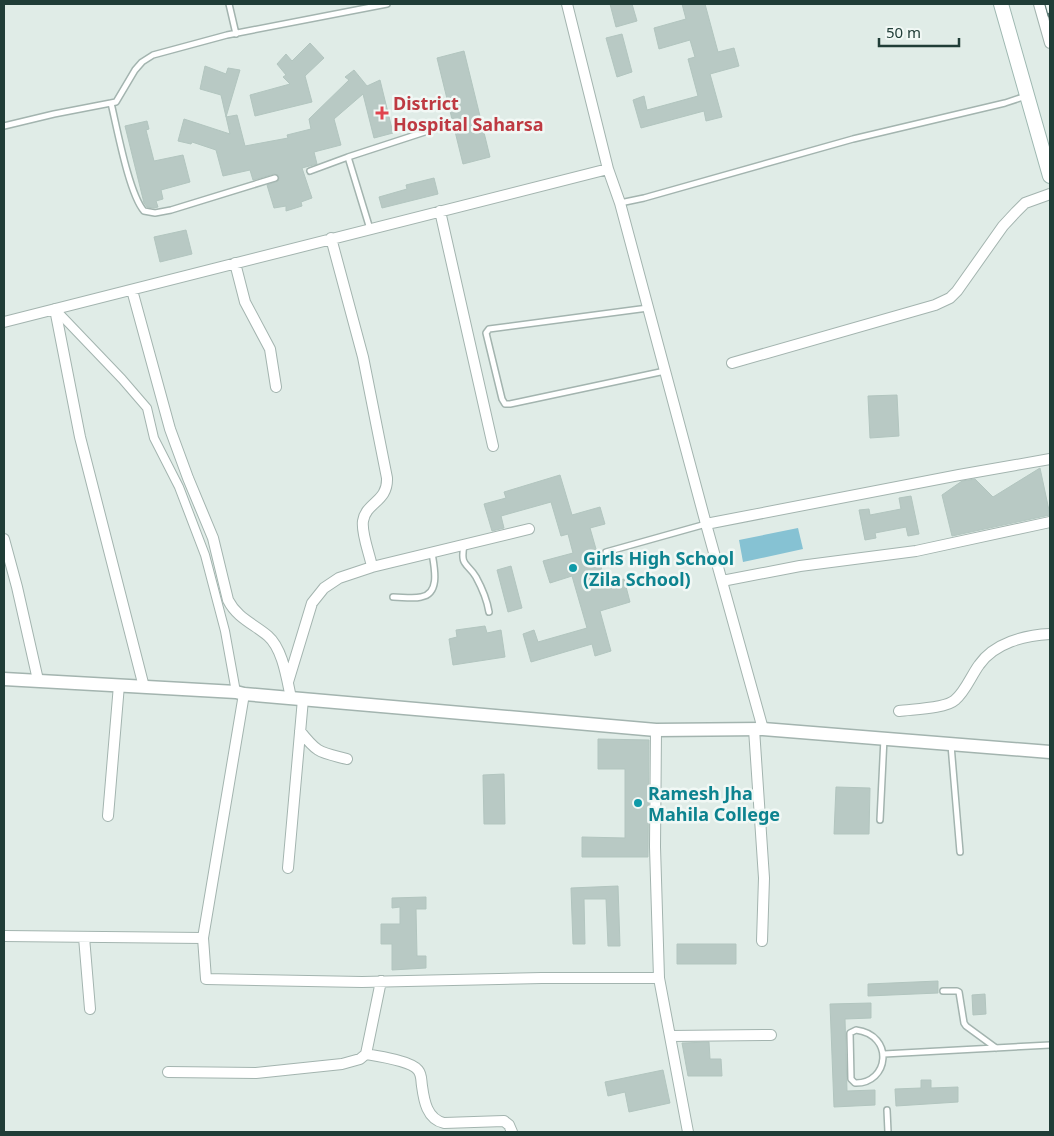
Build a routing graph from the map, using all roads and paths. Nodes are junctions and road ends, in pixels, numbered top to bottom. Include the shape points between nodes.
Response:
1 (230, 4) edge
2 (387, 4) edge
3 (567, 4) edge
4 (1001, 4) edge
5 (1039, 4) edge
6 (236, 34) junction
7 (1050, 43) edge
8 (1027, 95) junction
9 (111, 103) junction
10 (4, 126) edge
11 (440, 127) dead end
12 (348, 156) junction
13 (608, 169) junction
14 (310, 171) dead end
15 (1050, 176) edge
16 (275, 178) dead end
17 (1050, 194) edge
18 (620, 203) junction
19 (440, 211) junction
20 (370, 229) junction
21 (331, 238) junction
22 (235, 263) junction
23 (132, 290) junction
24 (648, 308) junction
25 (55, 309) junction
26 (4, 322) edge
27 (732, 363) dead end
28 (665, 371) junction
29 (276, 387) dead end
30 (493, 446) dead end
31 (1050, 459) edge
32 (1050, 522) edge
33 (706, 524) junction
34 (529, 528) dead end
35 (4, 539) edge
36 (464, 545) junction
37 (606, 552) dead end
38 (432, 553) junction
39 (372, 567) junction
40 (722, 581) junction
41 (394, 597) dead end
42 (489, 612) dead end
43 (1050, 634) edge
44 (4, 679) edge
45 (38, 680) junction
46 (288, 683) junction
47 (119, 685) junction
48 (144, 686) junction
49 (240, 693) junction
50 (297, 699) junction
51 (899, 711) dead end
52 (759, 729) junction
53 (656, 730) junction
54 (300, 731) junction
55 (884, 738) junction
56 (951, 744) junction
57 (1050, 752) edge
58 (347, 759) dead end
59 (108, 816) dead end
60 (880, 820) dead end
61 (960, 852) dead end
62 (288, 868) dead end
63 (4, 936) edge
64 (84, 937) junction
65 (203, 938) junction
66 (762, 941) dead end
67 (659, 978) junction
68 (382, 981) junction
69 (943, 991) dead end
70 (90, 1009) dead end
71 (772, 1035) dead end
72 (670, 1036) junction
73 (1050, 1045) edge
74 (996, 1048) junction
75 (366, 1054) junction
76 (884, 1054) junction
77 (168, 1072) dead end
78 (886, 1110) dead end
79 (512, 1132) edge
80 (688, 1132) edge
81 (888, 1132) edge

1 - 6 lane
2 - 6 lane
3 - 13 street
4 - 8 main road
5 - 7 street
6 - 9 lane via 153,55 135,70 120,98
8 - 15 main road
8 - 18 lane via 1005,104 853,139
9 - 10 lane
9 - 16 lane via 132,186 140,208 147,213 171,210
11 - 12 lane
12 - 14 lane
12 - 20 lane
13 - 18 street
13 - 19 street
17 - 27 street via 1026,203 1016,212 950,298
18 - 24 street
19 - 20 street
19 - 30 street
20 - 21 street
21 - 22 street
21 - 39 street via 363,357 387,478 386,491 366,512 363,520
22 - 23 street
22 - 29 street via 245,302 270,348
23 - 25 street
23 - 46 street via 170,429 213,538 228,600 232,609 270,637 284,665
24 - 28 street
24 - 28 lane via 489,329 486,333 502,399 505,404 510,404
25 - 26 street
25 - 48 street via 80,437
25 - 49 street via 147,408 154,438 179,487 205,554
28 - 33 street
31 - 33 street
32 - 40 street via 916,551 800,566
33 - 37 lane
33 - 40 street
34 - 36 street
35 - 45 street
36 - 38 street
36 - 42 lane via 464,563 476,577
38 - 39 street
38 - 41 lane via 436,572 430,593 423,597
39 - 46 street via 339,578 316,596
40 - 52 street
43 - 51 street via 1021,639 994,650 979,664 955,701
44 - 45 street
45 - 47 street
46 - 50 street
47 - 48 street
47 - 59 street
48 - 49 street
49 - 50 street
49 - 65 street
50 - 53 street
50 - 54 street
52 - 53 street
52 - 55 street
52 - 66 street via 764,878
53 - 67 street
54 - 58 street via 319,752
54 - 62 street
55 - 56 street
55 - 60 lane
56 - 57 street
56 - 61 lane
63 - 64 street
64 - 65 street
64 - 70 street
65 - 68 street via 206,979
67 - 68 street
67 - 72 street
68 - 75 street
69 - 74 lane via 959,992 964,1023
71 - 72 street
72 - 80 street
73 - 74 lane
74 - 76 lane
75 - 77 street via 342,1064 256,1074
75 - 79 street via 418,1070 432,1118 444,1123 504,1121
76 - 76 lane via 875,1076 862,1083 851,1079 850,1034 856,1030 871,1034
78 - 81 lane

